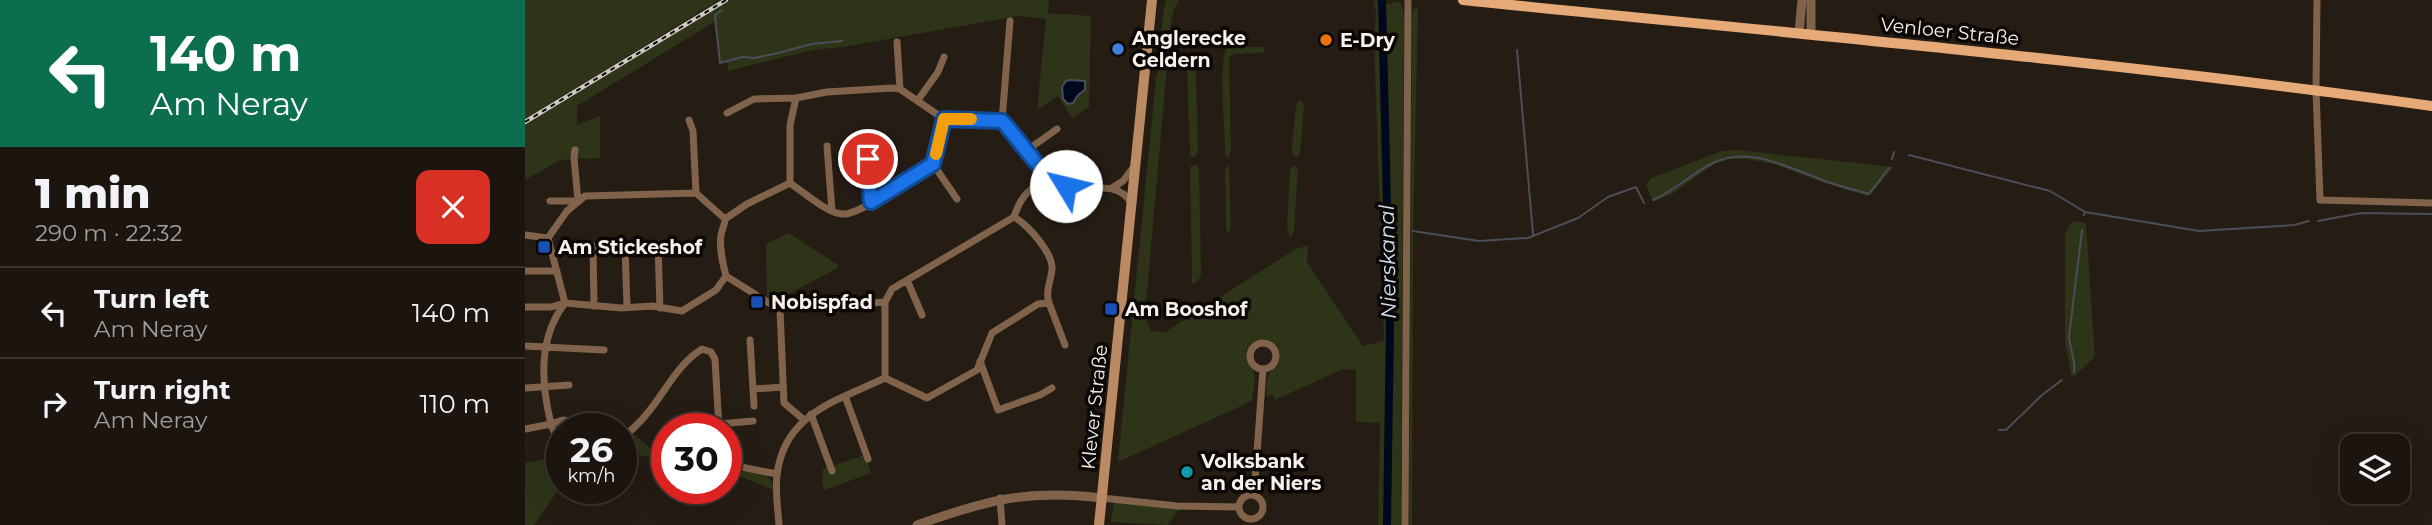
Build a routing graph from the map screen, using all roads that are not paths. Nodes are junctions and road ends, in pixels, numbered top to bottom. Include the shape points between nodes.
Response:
1 (1152, 0) edge
2 (1408, 0) edge
3 (1463, 0) edge
4 (1802, 0) edge
5 (1811, 0) edge
6 (2317, 0) edge
7 (1010, 21) dead end
8 (1798, 33) junction
9 (1811, 34) junction
10 (897, 42) dead end
11 (944, 57) dead end
12 (900, 89) junction
13 (2316, 90) junction
14 (796, 98) junction
15 (918, 100) junction
16 (2432, 106) edge
17 (727, 113) dead end
18 (944, 119) junction
19 (689, 120) dead end
20 (1002, 121) junction
21 (1057, 129) dead end
22 (866, 138) dead end
23 (827, 146) dead end
24 (575, 150) dead end
25 (1026, 151) junction
26 (1136, 163) junction
27 (933, 164) junction
28 (1038, 166) junction
29 (1056, 181) junction
30 (790, 183) junction
31 (1035, 187) junction
32 (1111, 188) junction
33 (696, 193) junction
34 (957, 199) dead end
35 (550, 201) dead end
36 (578, 201) junction
37 (871, 202) junction
38 (2432, 202) edge
39 (1132, 206) junction
40 (832, 211) junction
41 (1014, 217) junction
42 (725, 219) junction
43 (525, 235) edge
44 (548, 238) junction
45 (658, 244) dead end
46 (593, 246) dead end
47 (625, 246) dead end
48 (525, 271) edge
49 (557, 271) junction
50 (726, 276) junction
51 (907, 280) junction
52 (885, 302) junction
53 (565, 303) junction
54 (1049, 303) junction
55 (842, 305) dead end
56 (594, 306) junction
57 (627, 306) junction
58 (525, 307) edge
59 (660, 308) junction
60 (922, 315) dead end
61 (750, 340) dead end
62 (1065, 345) dead end
63 (525, 346) edge
64 (545, 346) junction
65 (604, 350) dead end
66 (980, 361) junction
67 (1263, 369) dead end
68 (885, 378) junction
69 (545, 385) junction
70 (569, 385) dead end
71 (783, 387) junction
72 (525, 388) edge
73 (1052, 388) dead end
74 (753, 389) junction
75 (845, 396) junction
76 (754, 406) dead end
77 (549, 413) edge
78 (718, 413) edge
79 (811, 414) junction
80 (803, 419) junction
81 (753, 421) dead end
82 (742, 423) edge
83 (637, 424) edge
84 (546, 425) edge
85 (525, 429) edge
86 (868, 459) dead end
87 (742, 467) edge
88 (832, 471) dead end
89 (777, 474) junction
90 (1254, 495) junction
91 (1000, 498) junction
92 (1102, 498) junction
93 (1239, 507) junction
94 (1252, 522) edge
95 (779, 525) edge
96 (917, 525) edge
97 (1002, 525) edge
98 (1099, 525) edge
99 (1405, 525) edge

1 - 26 main road, Klever Straße
2 - 99 street
3 - 8 main road, Venloer Straße
4 - 8 street
5 - 9 street
6 - 13 street
7 - 20 street
8 - 9 main road, Venloer Straße
9 - 13 main road, Venloer Straße
10 - 12 street
11 - 15 street
12 - 14 street
12 - 15 street
13 - 16 main road, Venloer Straße
13 - 38 street via 2320,200
14 - 17 street via 754,99
14 - 30 street via 790,125
15 - 18 street
18 - 20 street
18 - 27 street
19 - 33 street
20 - 25 street
21 - 25 street
22 - 37 street
23 - 40 street
24 - 36 street
25 - 28 street
26 - 32 street via 1123,181
26 - 39 main road, Klever Straße
27 - 34 street
27 - 37 street
28 - 29 street
28 - 31 street
29 - 31 street
29 - 32 street via 1075,187
30 - 40 street
30 - 42 street
31 - 41 street via 1018,205
32 - 39 street via 1126,195
33 - 36 street via 585,197
33 - 42 street
35 - 36 street
36 - 44 street
37 - 40 street via 843,215
39 - 92 main road, Klever Straße
41 - 51 street
41 - 54 street via 1037,236 1052,261
42 - 50 street via 721,234
43 - 44 street
44 - 49 street
45 - 59 street
46 - 56 street
47 - 57 street
48 - 49 street
49 - 53 street
50 - 59 street via 716,290 682,311
50 - 71 street via 780,310
51 - 52 street via 892,289
51 - 60 street
52 - 55 street
52 - 68 street
53 - 56 street
53 - 58 street
53 - 64 street
54 - 62 street
54 - 66 street via 1038,304 992,333
56 - 57 street
57 - 59 street
61 - 74 street
63 - 64 street
64 - 65 street
64 - 69 street
66 - 68 street via 977,370 927,398
66 - 73 street via 998,410
67 - 90 street
68 - 75 street
69 - 70 street
69 - 72 street
69 - 77 street
71 - 74 street
71 - 80 street via 784,403
74 - 76 street
75 - 79 street
75 - 86 street
78 - 83 street via 715,359 702,349
79 - 80 street
79 - 88 street
80 - 89 street via 786,444
81 - 82 street
84 - 85 street
87 - 89 street
89 - 95 street
90 - 93 street via 1242,499
90 - 94 street via 1263,508
91 - 92 street via 1038,494
91 - 96 street
91 - 97 street
92 - 93 street
92 - 98 main road, Klever Straße
93 - 94 street

